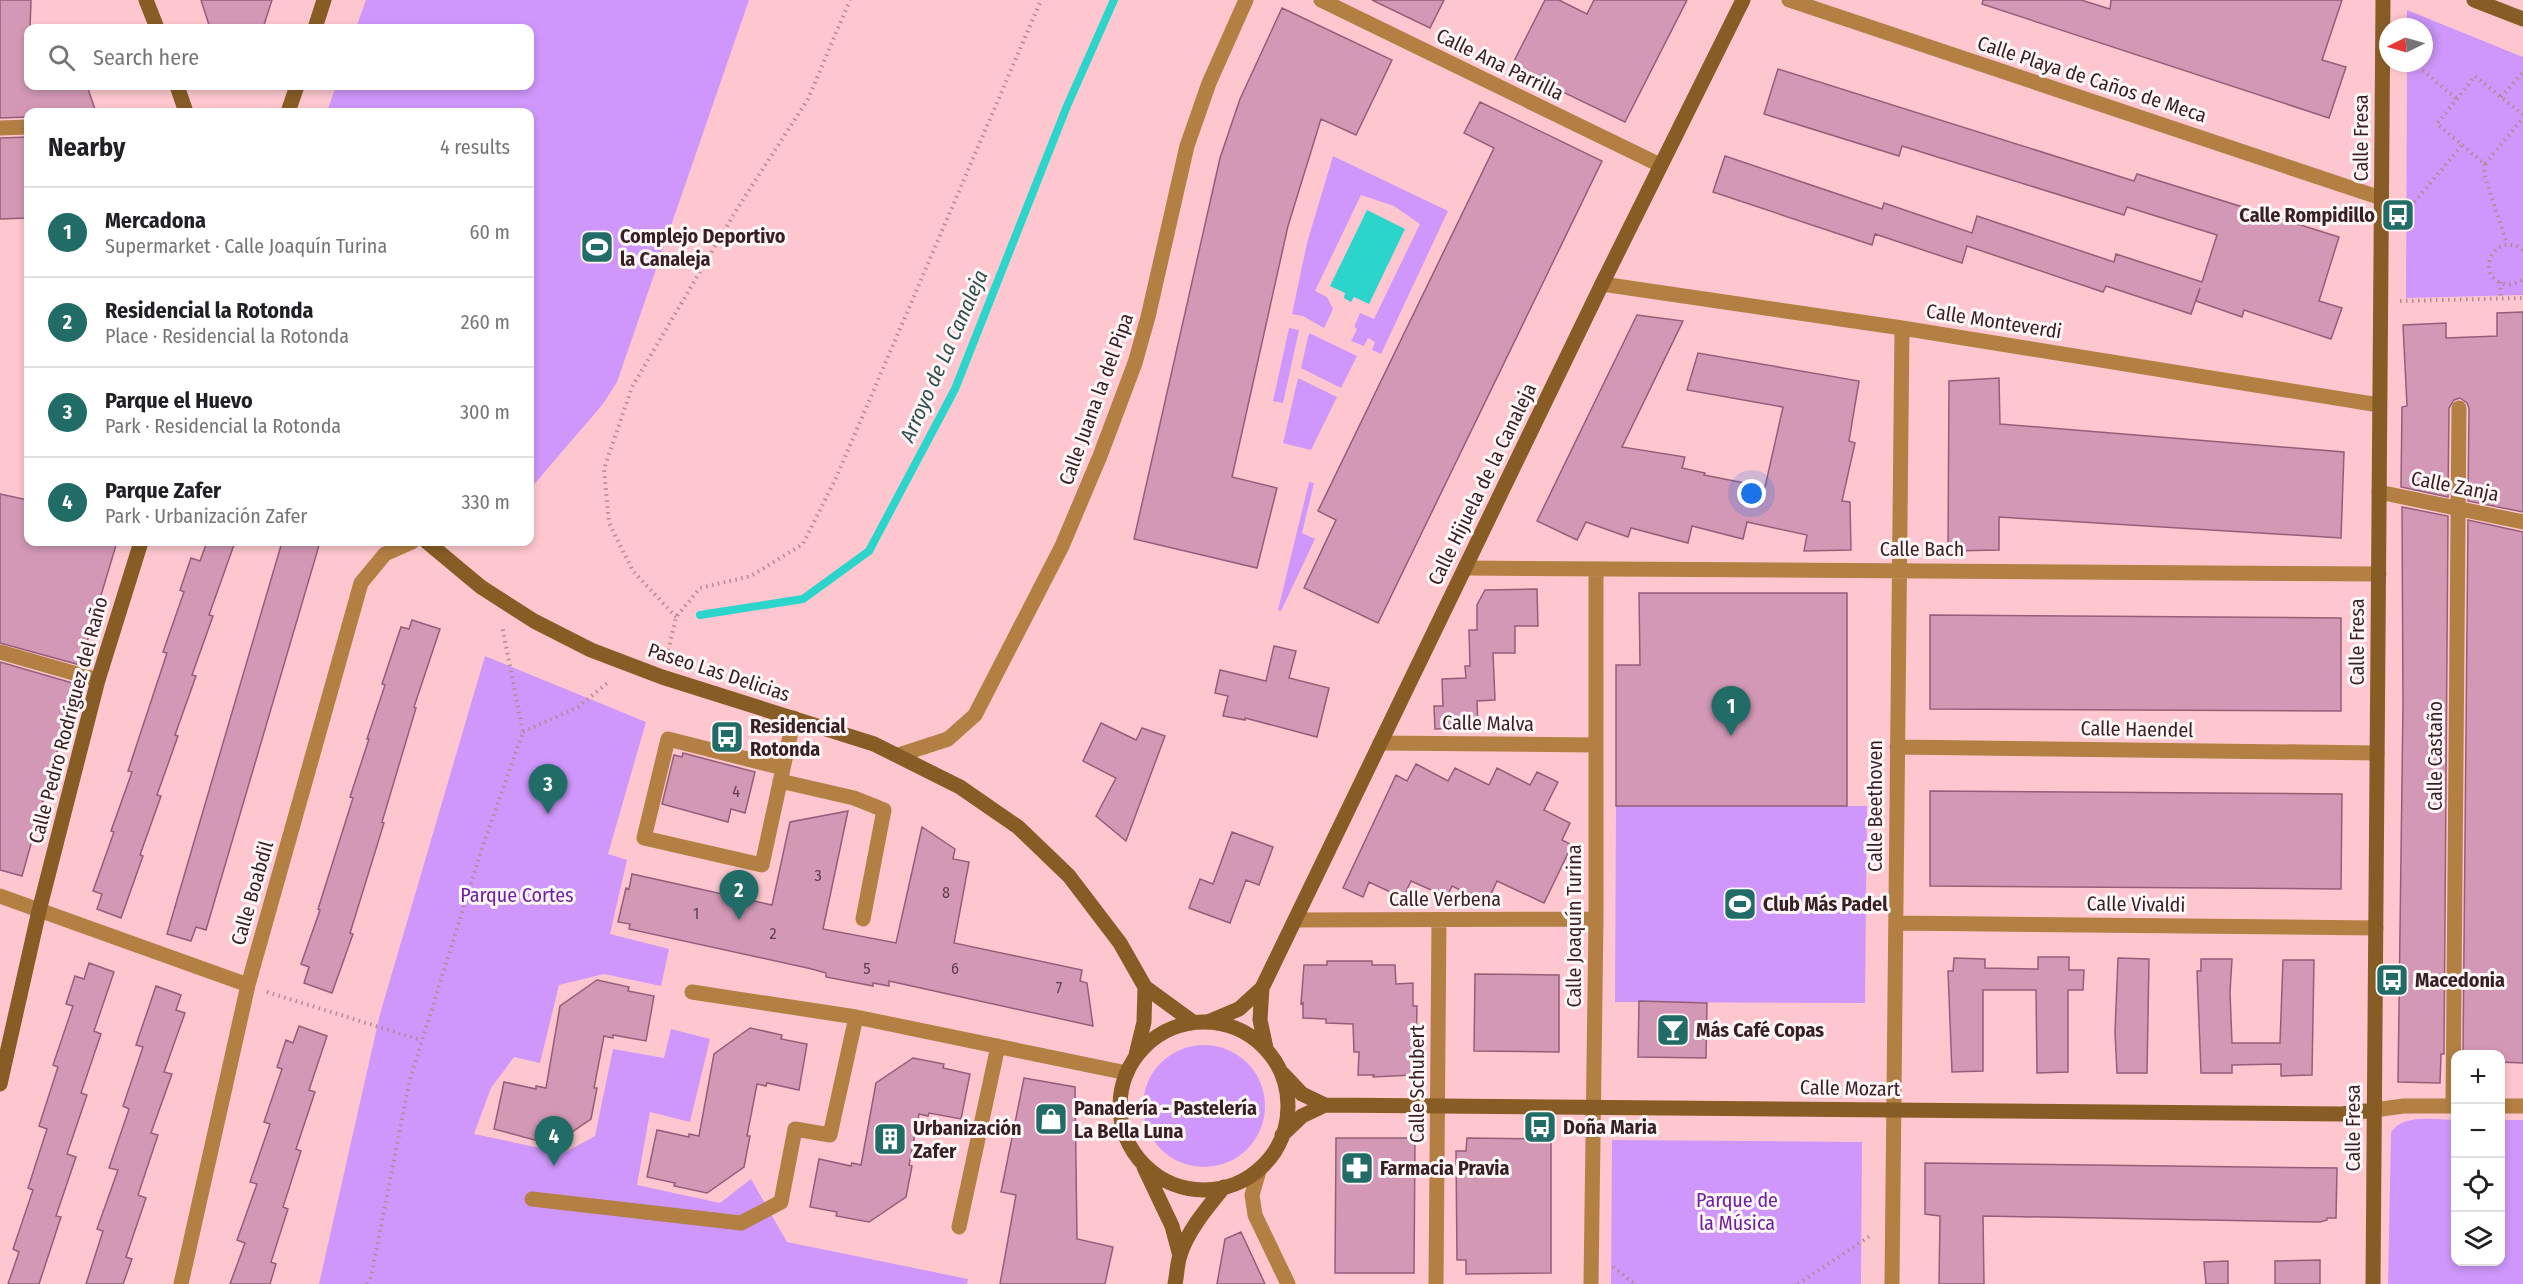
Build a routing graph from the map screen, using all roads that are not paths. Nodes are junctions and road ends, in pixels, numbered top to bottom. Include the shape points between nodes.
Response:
1 (147, 0) edge
2 (324, 0) edge
3 (1246, 0) edge
4 (1321, 0) edge
5 (1743, 0) edge
6 (1789, 0) edge
7 (2383, 0) edge
8 (2474, 0) edge
9 (2523, 20) edge
10 (156, 24) edge
11 (316, 24) edge
12 (178, 90) edge
13 (296, 90) edge
14 (185, 108) edge
15 (289, 108) edge
16 (24, 127) edge
17 (0, 128) edge
18 (1659, 165) junction
19 (2381, 198) junction
20 (1602, 284) junction
21 (1902, 327) junction
22 (2379, 405) junction
23 (2459, 408) dead end
24 (2379, 492) junction
25 (2457, 508) junction
26 (2523, 522) edge
27 (140, 546) edge
28 (403, 546) edge
29 (432, 546) edge
30 (1465, 568) junction
31 (1596, 569) junction
32 (1899, 570) junction
33 (2379, 574) junction
34 (0, 652) edge
35 (98, 680) junction
36 (794, 718) junction
37 (1380, 742) junction
38 (1595, 745) junction
39 (1896, 747) junction
40 (2378, 753) junction
41 (899, 755) junction
42 (782, 775) junction
43 (0, 896) edge
44 (39, 911) junction
45 (863, 919) dead end
46 (1596, 919) junction
47 (1295, 920) junction
48 (1438, 920) junction
49 (1896, 923) junction
50 (2376, 928) junction
51 (248, 985) junction
52 (1145, 987) junction
53 (1262, 988) junction
54 (692, 992) dead end
55 (856, 1017) junction
56 (1201, 1022) junction
57 (998, 1046) junction
58 (1266, 1048) junction
59 (1136, 1058) junction
60 (1127, 1073) junction
61 (1282, 1073) junction
62 (0, 1084) edge
63 (2454, 1104) edge
64 (1325, 1105) junction
65 (1438, 1106) junction
66 (2451, 1106) edge
67 (2505, 1106) edge
68 (2523, 1106) edge
69 (1592, 1107) junction
70 (1894, 1110) junction
71 (2374, 1110) junction
72 (1282, 1136) junction
73 (1142, 1164) junction
74 (1258, 1171) junction
75 (1224, 1187) junction
76 (532, 1199) dead end
77 (959, 1227) dead end
78 (1180, 1256) junction
79 (181, 1284) edge
80 (1175, 1284) edge
81 (1288, 1284) edge
82 (1436, 1284) edge
83 (1591, 1284) edge
84 (1892, 1284) edge
85 (2373, 1284) edge

1 - 10 street
2 - 11 street
3 - 41 street, Calle Juana la del Pipa via 1209,83 1187,146 1135,363 1062,546 975,716 948,739
4 - 18 street, Calle Ana Parrilla
5 - 18 street, Calle Hijuela de la Canaleja
6 - 19 street, Calle Playa de Caños de Meca
7 - 19 street, Calle Fresa
8 - 9 street
12 - 14 street
13 - 15 street
16 - 17 street
18 - 20 street, Calle Hijuela de la Canaleja
19 - 22 street, Calle Fresa
20 - 21 street, Calle Monteverdi
20 - 30 street, Calle Hijuela de la Canaleja
21 - 22 street, Calle Monteverdi
21 - 32 street, Calle Beethoven
22 - 24 street, Calle Fresa
23 - 25 street, Calle Castaño
24 - 25 street, Calle Zanja
24 - 33 street, Calle Fresa
25 - 26 street, Calle Zanja
25 - 63 street, Calle Castaño
27 - 35 street, Calle Pedro Rodríguez del Raño
28 - 51 street, Calle Boabdil via 385,554 361,583
29 - 36 street, Paseo Las Delicias via 496,597 591,650 662,677
30 - 31 street, Calle Bach
30 - 37 street, Calle Hijuela de la Canaleja
31 - 32 street, Calle Bach
31 - 38 street, Calle Joaquín Turina
32 - 33 street, Calle Bach
32 - 39 street, Calle Beethoven
33 - 40 street, Calle Fresa
34 - 35 street
35 - 44 street, Calle Pedro Rodríguez del Raño
36 - 41 street, Paseo Las Delicias
36 - 42 street
37 - 38 street, Calle Malva
37 - 47 street, Calle Hijuela de la Canaleja
38 - 46 street, Calle Joaquín Turina
39 - 40 street, Calle Haendel
39 - 49 street, Calle Beethoven
40 - 50 street, Calle Fresa
41 - 52 street, Paseo Las Delicias via 960,788 1018,827 1069,876 1120,942
42 - 42 street via 762,865 644,838 668,739
42 - 45 street via 884,810
43 - 44 street
44 - 51 street
44 - 62 street, Calle Pedro Rodríguez del Raño
46 - 48 street, Calle Verbena
46 - 69 street, Calle Joaquín Turina
47 - 48 street, Calle Verbena
47 - 53 street, Calle Hijuela de la Canaleja
48 - 65 street, Calle Schubert
49 - 50 street, Calle Vivaldi
49 - 70 street, Calle Beethoven
50 - 71 street, Calle Fresa
51 - 79 street, Calle Boabdil
52 - 56 street, Paseo Las Delicias
52 - 59 street via 1144,1022
53 - 56 street, Calle Hijuela de la Canaleja via 1239,1009
53 - 58 street, Calle Hijuela de la Canaleja via 1260,1020
54 - 55 street
55 - 57 street
55 - 76 street via 830,1136 795,1130 781,1202 741,1223
56 - 58 street via 1243,1030
56 - 59 street via 1163,1032 1143,1047
57 - 60 street
57 - 77 street
58 - 61 street
59 - 60 street
60 - 73 street via 1121,1093 1121,1118 1128,1143
61 - 64 street, Calle Mozart via 1302,1094
61 - 72 street via 1288,1101
64 - 65 street, Calle Mozart
64 - 72 street, Calle Mozart via 1302,1116
65 - 69 street, Calle Mozart
65 - 82 street, Calle Schubert
66 - 71 street
67 - 68 street
69 - 70 street, Calle Mozart
69 - 83 street, Calle Joaquín Turina
70 - 71 street, Calle Mozart via 2342,1114
70 - 84 street, Calle Beethoven
71 - 85 street, Calle Fresa
72 - 74 street via 1276,1151
73 - 75 street via 1162,1179 1186,1189 1211,1191
73 - 78 street via 1172,1226
74 - 75 street
74 - 81 street via 1252,1194 1255,1215
75 - 78 street via 1204,1210
78 - 80 street

